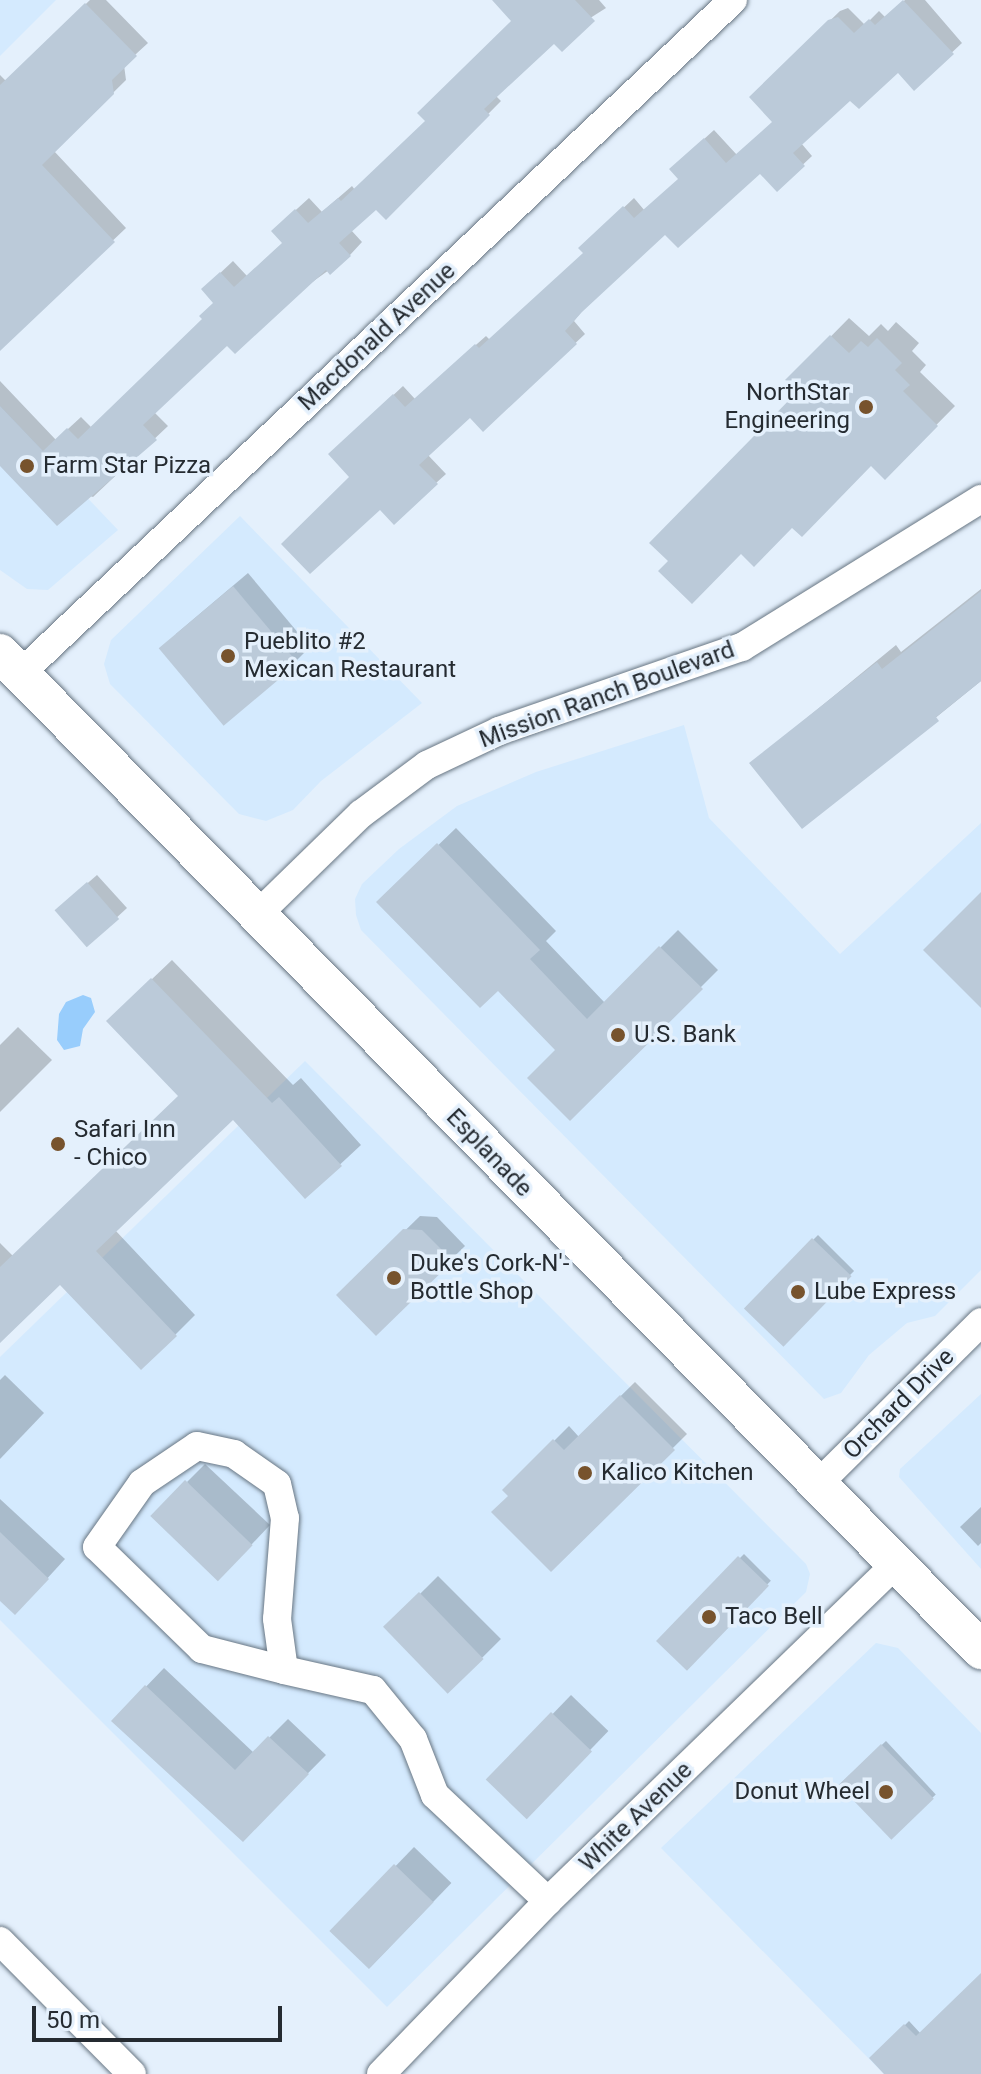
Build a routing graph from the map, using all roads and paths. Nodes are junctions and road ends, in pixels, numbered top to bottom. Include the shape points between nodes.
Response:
1 (733, 0) edge
2 (981, 499) edge
3 (10, 663) edge
4 (255, 917) junction
5 (981, 1322) edge
6 (817, 1485) junction
7 (896, 1564) junction
8 (981, 1650) edge
9 (284, 1670) junction
10 (548, 1901) junction
11 (0, 1941) edge
12 (132, 2074) edge
13 (381, 2074) edge

1 - 3 street, Macdonald Avenue
2 - 4 street, Mission Ranch Boulevard via 742,647 499,731 427,765 345,828
3 - 4 main road, Esplanade
4 - 6 main road, Esplanade
5 - 6 street, Orchard Drive
6 - 7 main road, Esplanade
7 - 8 main road, Esplanade
7 - 10 street, White Avenue
9 - 9 street via 277,1619 285,1518 277,1484 234,1454 197,1446 142,1483 97,1547 202,1649
9 - 10 street via 373,1690 413,1739 435,1795
10 - 13 street, White Avenue
11 - 12 street

